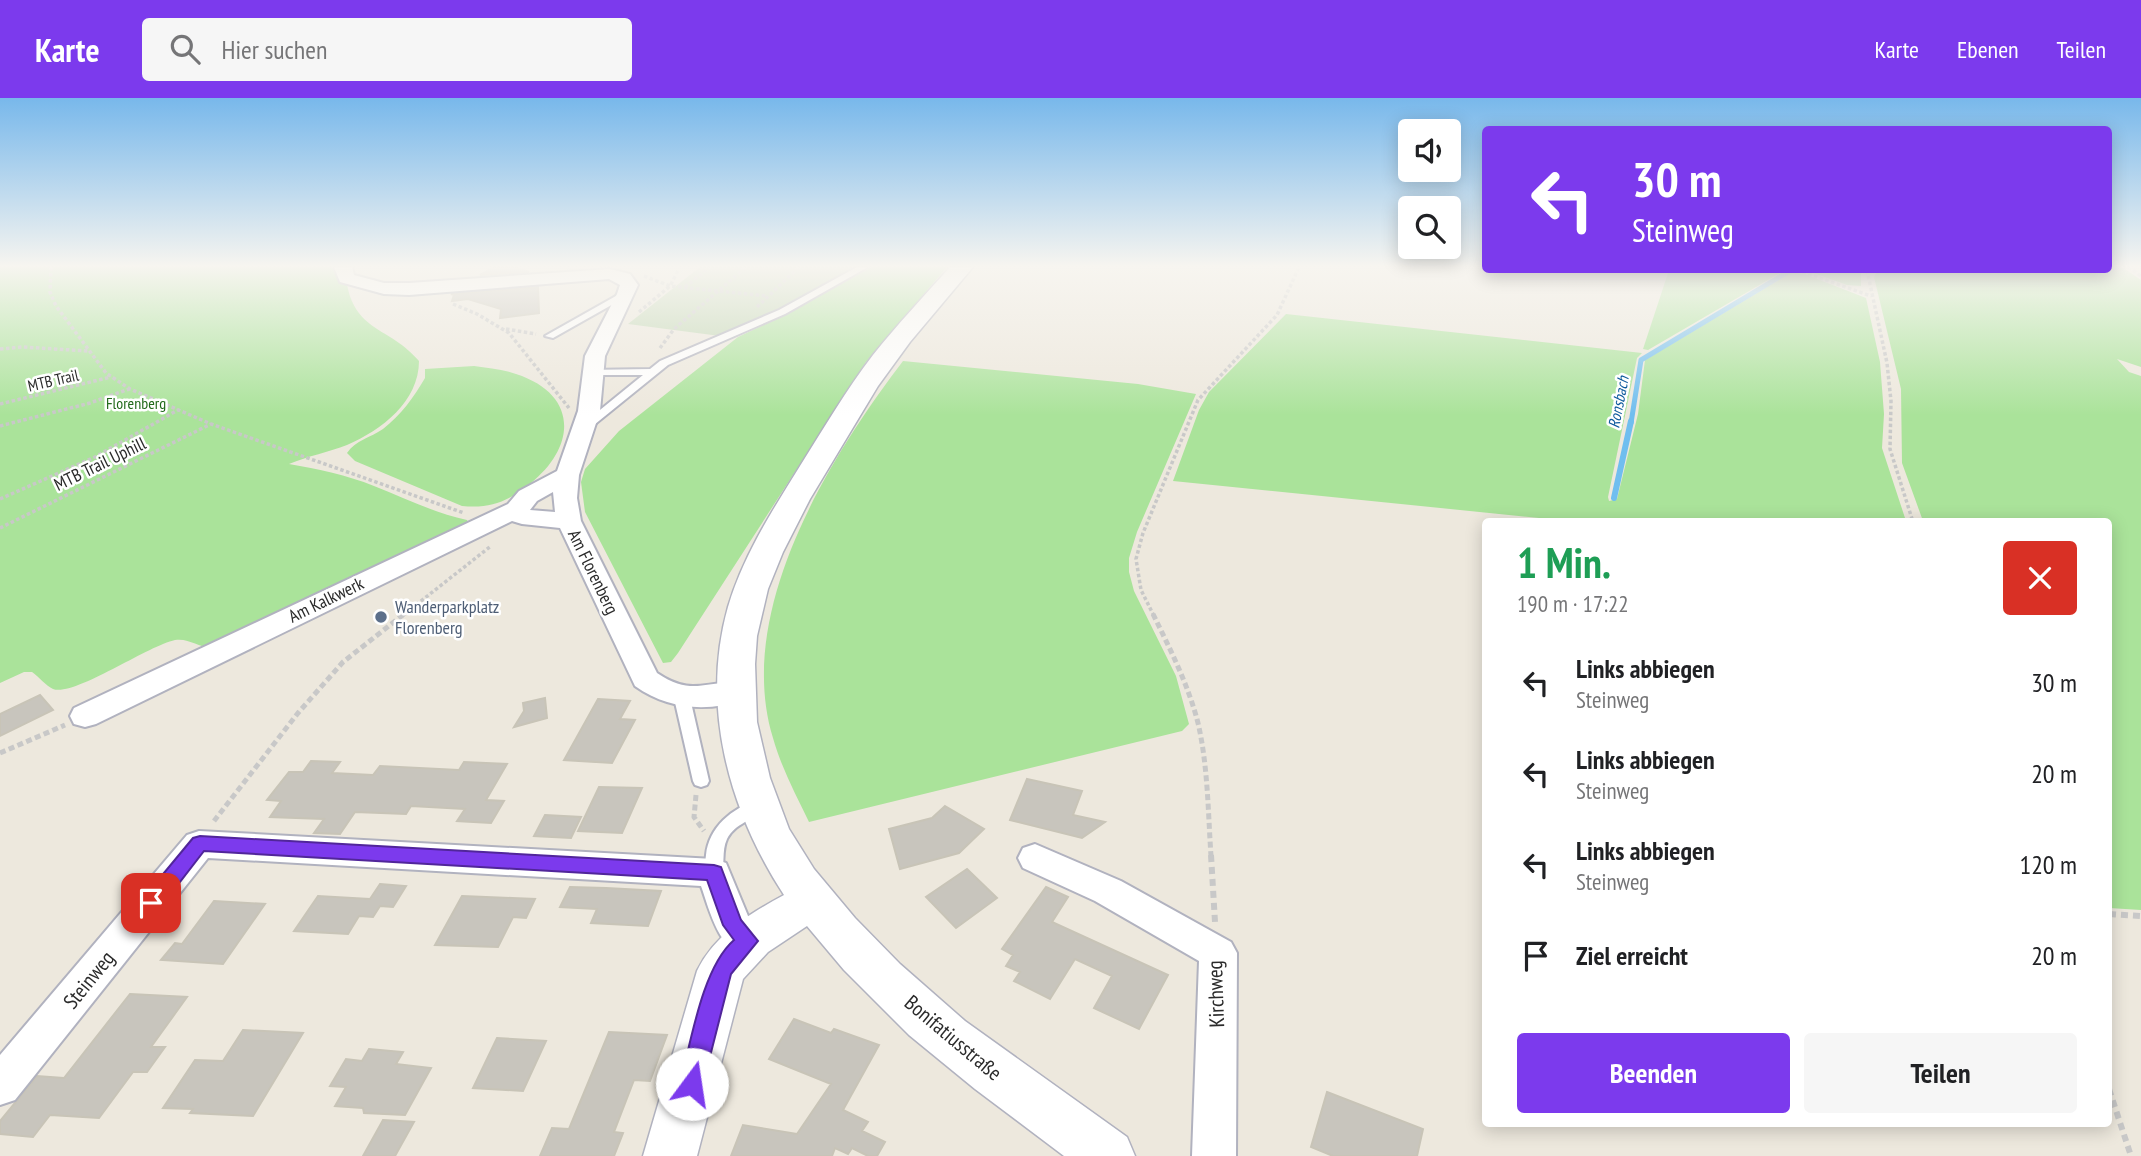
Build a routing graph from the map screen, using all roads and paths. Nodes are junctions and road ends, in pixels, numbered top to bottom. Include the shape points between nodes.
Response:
1 (64, 316) edge
2 (479, 316) edge
3 (586, 316) edge
4 (616, 316) edge
5 (633, 316) edge
6 (689, 316) edge
7 (747, 316) edge
8 (770, 316) edge
9 (919, 316) edge
10 (1276, 316) edge
11 (1876, 316) edge
12 (503, 328) junction
13 (611, 328) junction
14 (729, 335) junction
15 (551, 336) joint
16 (0, 349) edge
17 (89, 351) junction
18 (662, 365) junction
19 (591, 372) junction
20 (651, 372) junction
21 (111, 376) junction
22 (130, 389) junction
23 (0, 404) edge
24 (179, 410) junction
25 (211, 424) junction
26 (0, 426) edge
27 (585, 427) junction
28 (567, 475) junction
29 (0, 499) edge
30 (520, 513) junction
31 (1912, 518) edge
32 (492, 520) junction
33 (569, 522) junction
34 (0, 528) edge
35 (735, 693) junction
36 (682, 698) junction
37 (85, 716) joint
38 (0, 753) edge
39 (701, 781) joint
40 (759, 806) junction
41 (200, 844) junction
42 (716, 855) junction
43 (1035, 858) dead end
44 (814, 900) junction
45 (2112, 914) edge
46 (2141, 916) edge
47 (748, 941) junction
48 (1218, 953) junction
49 (0, 1086) edge
50 (2112, 1098) edge
51 (670, 1156) edge
52 (1108, 1156) edge
53 (1214, 1156) edge
54 (2131, 1156) edge

1 - 17 path
2 - 12 path
3 - 15 lane
4 - 13 street, Am Florenberg
5 - 13 path
6 - 18 path via 661,345 657,360
7 - 14 path
8 - 14 lane
9 - 35 street, Bonifatiusstraße via 866,384 765,555 745,609
10 - 48 path via 1198,400 1136,559 1141,590 1183,675 1198,724
11 - 31 path via 1887,363 1890,449
12 - 15 path
12 - 27 path
13 - 19 street, Am Florenberg via 600,343
14 - 18 lane
16 - 17 path
17 - 21 path
18 - 20 lane
19 - 20 lane
19 - 27 street, Am Florenberg
20 - 27 lane
21 - 22 path
21 - 23 path, MTB Trail
22 - 24 path
22 - 26 path
24 - 25 path
24 - 29 path via 95,457
25 - 32 path via 455,512
25 - 34 path, MTB Trail Uphill
27 - 28 street, Am Florenberg
28 - 30 street via 528,496
28 - 33 street, Am Florenberg
30 - 32 street, Am Kalkwerk
30 - 33 street, Am Kalkwerk
30 - 41 path via 455,575 343,662 290,723
32 - 37 street, Am Kalkwerk
33 - 36 street, Am Florenberg via 645,679 665,694
35 - 36 street
35 - 40 street, Bonifatiusstraße via 738,727
36 - 39 lane
37 - 38 path
39 - 42 path via 694,817
40 - 42 lane via 732,821
40 - 44 street, Bonifatiusstraße via 770,833
41 - 42 street
41 - 49 street, Steinweg
42 - 47 street via 733,925
43 - 48 street, Kirchweg via 1108,891
44 - 47 street
44 - 52 street, Bonifatiusstraße via 925,1018
45 - 46 path
47 - 51 street via 721,971
48 - 53 street, Kirchweg
50 - 54 path

